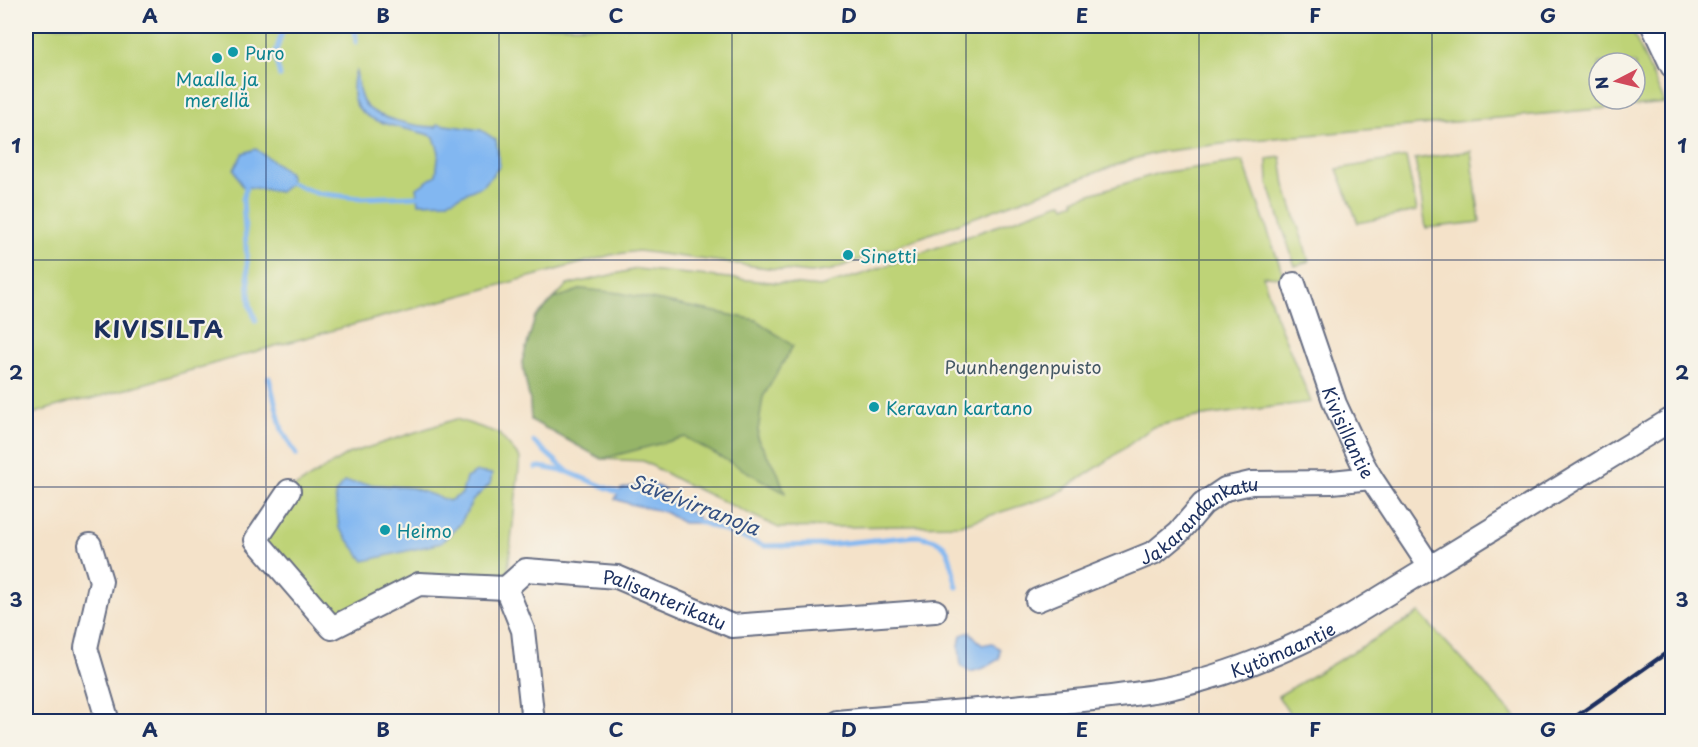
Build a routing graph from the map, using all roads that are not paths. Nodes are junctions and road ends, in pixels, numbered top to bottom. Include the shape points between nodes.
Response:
1 (1653, 26) edge
2 (1672, 66) edge
3 (1294, 284) dead end
4 (1672, 419) edge
5 (1371, 478) junction
6 (289, 491) dead end
7 (90, 545) dead end
8 (1430, 567) junction
9 (506, 588) junction
10 (1037, 600) dead end
11 (935, 611) dead end
12 (1022, 714) edge
13 (108, 722) edge
14 (533, 722) edge
15 (837, 722) edge

1 - 2 street
3 - 5 street, Kivisillantie via 1335,404
4 - 8 street, Kytömaantie
5 - 8 street, Kivisillantie
5 - 10 street, Jakarandankatu via 1251,483 1224,489 1203,504 1155,552
6 - 9 street via 256,540 332,628 419,584
7 - 13 street via 101,581 86,648
8 - 12 street, Kytömaantie via 1336,625 1245,666 1173,688
9 - 11 street, Palisanterikatu via 526,570 617,577 732,626
9 - 14 street via 523,630
12 - 15 street, Kytömaantie

